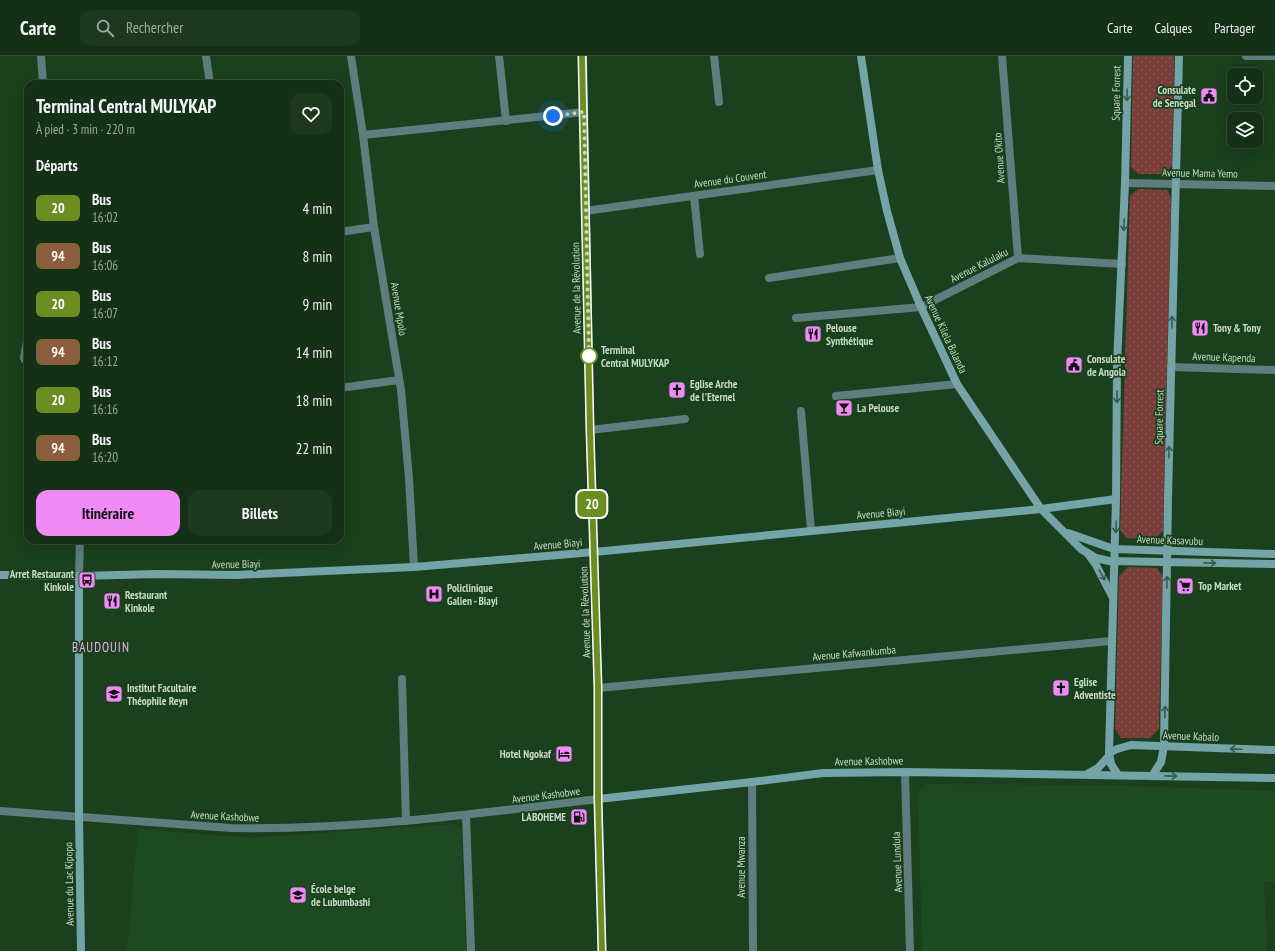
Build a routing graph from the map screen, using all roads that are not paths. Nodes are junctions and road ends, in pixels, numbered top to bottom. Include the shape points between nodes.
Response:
1 (41, 56) edge
2 (206, 56) edge
3 (351, 56) edge
4 (499, 56) edge
5 (582, 56) edge
6 (714, 56) edge
7 (861, 56) edge
8 (1002, 56) edge
9 (1128, 56) edge
10 (1179, 56) edge
11 (1246, 56) edge
12 (1275, 56) edge
13 (43, 80) edge
14 (209, 80) edge
15 (719, 102) dead end
16 (584, 112) junction
17 (506, 121) junction
18 (363, 135) junction
19 (878, 170) junction
20 (1125, 183) junction
21 (1176, 183) junction
22 (1275, 186) edge
23 (694, 196) junction
24 (585, 211) junction
25 (374, 227) junction
26 (344, 231) edge
27 (700, 254) dead end
28 (900, 258) junction
29 (1018, 258) junction
30 (1122, 264) junction
31 (769, 278) dead end
32 (921, 307) junction
33 (796, 318) dead end
34 (1171, 366) junction
35 (1275, 370) edge
36 (399, 380) junction
37 (957, 384) junction
38 (344, 387) edge
39 (836, 396) dead end
40 (802, 411) dead end
41 (684, 419) dead end
42 (590, 430) junction
43 (1116, 499) junction
44 (1041, 509) junction
45 (811, 530) junction
46 (1067, 533) junction
47 (80, 544) edge
48 (1115, 549) junction
49 (1168, 550) junction
50 (594, 552) junction
51 (1088, 554) junction
52 (1275, 554) edge
53 (1115, 561) junction
54 (1168, 562) junction
55 (1275, 564) edge
56 (414, 567) junction
57 (0, 575) edge
58 (79, 576) junction
59 (1113, 598) junction
60 (1111, 641) junction
61 (402, 679) dead end
62 (598, 688) junction
63 (1164, 746) junction
64 (1275, 750) edge
65 (1109, 755) junction
66 (905, 772) junction
67 (1086, 775) junction
68 (1118, 776) junction
69 (1152, 776) junction
70 (1275, 778) edge
71 (752, 782) junction
72 (598, 799) junction
73 (0, 811) edge
74 (466, 816) junction
75 (79, 817) junction
76 (406, 821) junction
77 (81, 951) edge
78 (471, 951) edge
79 (602, 951) edge
80 (753, 951) edge
81 (910, 951) edge

1 - 13 street
2 - 14 street
3 - 18 street, Avenue Mpolo
4 - 17 street
5 - 16 street, Avenue de la Révolution
6 - 15 street
7 - 19 street, Avenue Kilela Balanda
8 - 29 street, Avenue Okito
9 -> 20 street, Square Forrest
10 - 21 street, Square Forrest
11 - 12 street
16 - 17 street
16 - 24 street, Avenue de la Révolution
17 - 18 street
18 - 25 street, Avenue Mpolo
19 - 23 street, Avenue du Couvent
19 - 28 street, Avenue Kilela Balanda
20 - 21 street, Avenue Mama Yemo
20 -> 30 street, Square Forrest
21 - 22 street, Avenue Mama Yemo
34 -> 21 street, Square Forrest
23 - 24 street, Avenue du Couvent
23 - 27 street
24 - 42 street, Avenue de la Révolution
25 - 26 street
25 - 36 street, Avenue Mpolo
28 - 31 street
28 - 32 street, Avenue Kilela Balanda
29 - 30 street, Avenue Kalulaku
29 - 32 street, Avenue Kalulaku
30 -> 43 street, Square Forrest via 1117,364
32 - 33 street
32 - 37 street, Avenue Kilela Balanda
34 - 35 street, Avenue Kapenda
49 -> 34 street, Square Forrest
36 - 38 street
36 - 56 street, Avenue Mpolo via 409,478
37 - 39 street
37 - 44 street, Avenue Kilela Balanda
40 - 45 street
41 - 42 street
42 - 50 street, Avenue de la Révolution
43 - 44 street, Avenue Biayi
43 -> 48 street, Square Forrest
44 - 45 street, Avenue Biayi
44 - 46 street, Avenue Kilela Balanda
45 - 50 street, Avenue Biayi
46 - 48 street, Avenue Kasavubu
46 - 51 street, Avenue Kilela Balanda
47 - 58 street
48 - 49 street, Avenue Kasavubu
48 - 53 street, Square Forrest
49 - 52 street, Avenue Kasavubu
49 - 54 street, Square Forrest
50 - 56 street, Avenue Biayi
50 - 62 street, Avenue de la Révolution
51 - 53 street, Avenue Kilela Balanda via 1102,560
51 -> 59 street
53 - 54 street, Avenue Kasavubu
53 - 59 street, Square Forrest
54 -> 55 street, Avenue Kasavubu
63 -> 54 street, Square Forrest
56 - 58 street, Avenue Biayi via 236,575
57 - 58 street, Avenue Biayi
58 - 75 street, Avenue du Lac Kipopo
59 - 60 street, Square Forrest
60 - 62 street, Avenue Kafwankumba
60 - 65 street, Square Forrest
61 - 76 street
62 - 72 street, Avenue de la Révolution
64 -> 63 street, Avenue Kabalo
63 - 65 street, Avenue Kabalo via 1131,745 1117,749
63 - 69 street, Square Forrest via 1161,762
65 - 67 street via 1098,768
65 - 68 street, Square Forrest
66 - 67 street, Avenue Kashobwe
66 - 71 street, Avenue Kashobwe via 823,773
66 - 81 street, Avenue Lundula
67 - 68 street, Avenue Kashobwe
68 - 69 street
69 -> 70 street
71 - 72 street, Avenue Kashobwe
71 - 80 street, Avenue Mwanza
72 - 74 street, Avenue Kashobwe
72 - 79 street, Avenue de la Révolution
73 - 75 street, Avenue Kashobwe
74 - 76 street, Avenue Kashobwe
74 - 78 street
75 - 76 street, Avenue Kashobwe via 231,828
75 - 77 street, Avenue du Lac Kipopo

